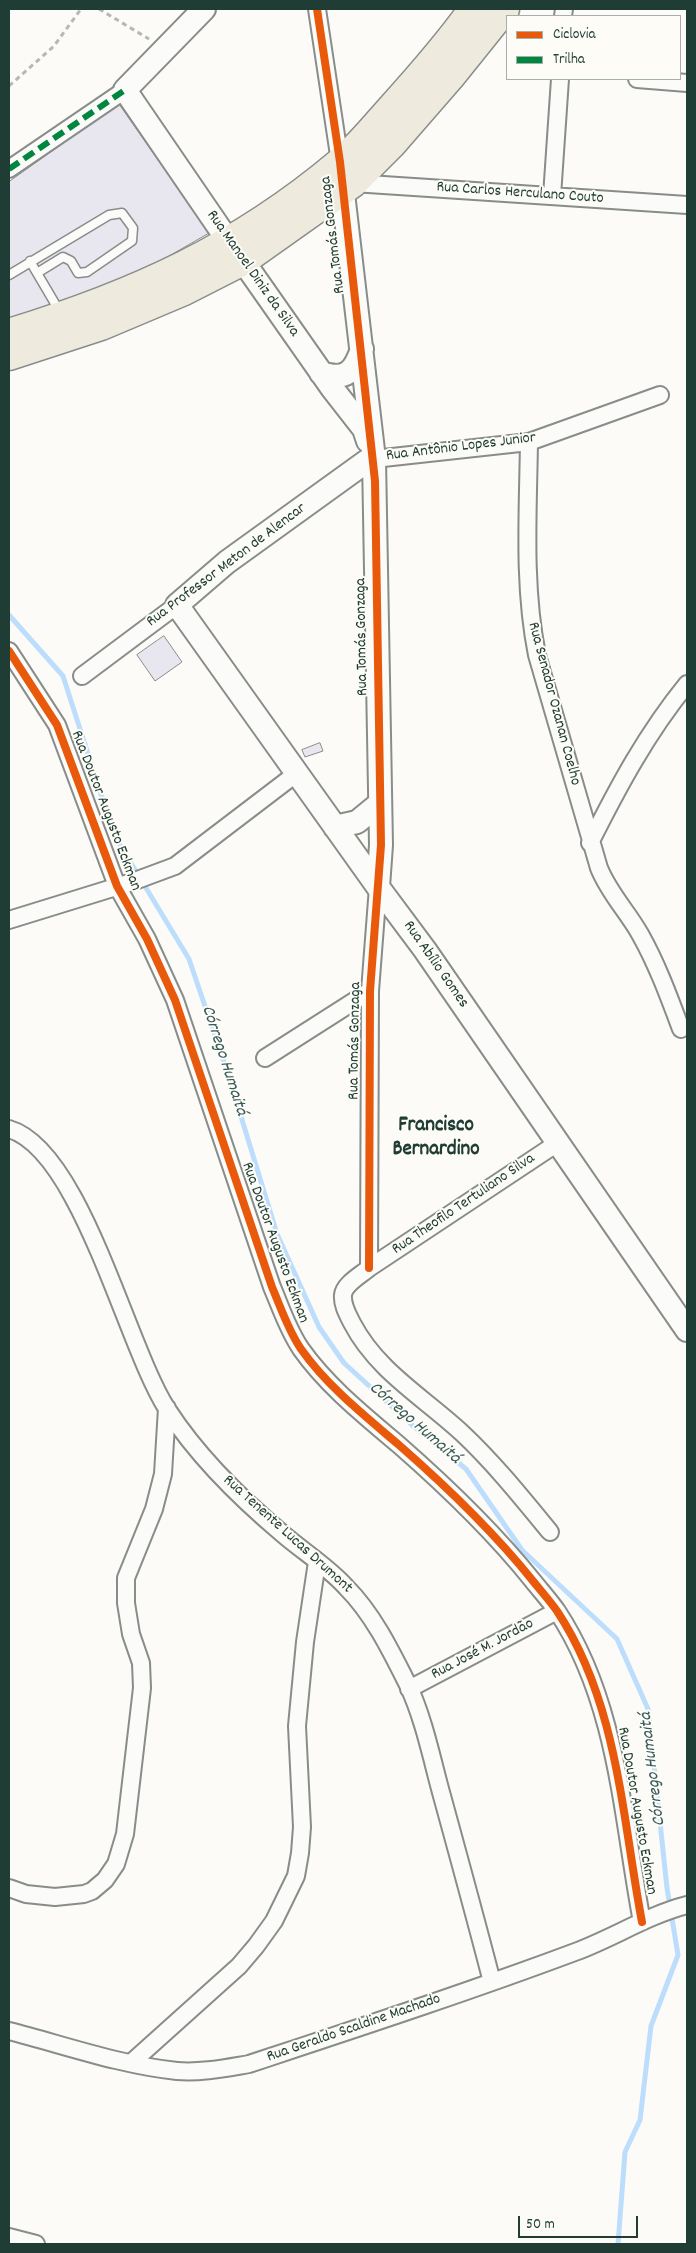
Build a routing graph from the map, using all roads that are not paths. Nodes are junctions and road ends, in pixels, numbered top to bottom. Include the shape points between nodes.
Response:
1 (204, 9) edge
2 (317, 9) edge
3 (473, 9) edge
4 (505, 9) edge
5 (560, 80) edge
6 (650, 80) edge
7 (687, 83) edge
8 (125, 90) junction
9 (9, 169) edge
10 (345, 178) junction
11 (552, 196) junction
12 (687, 205) edge
13 (236, 252) junction
14 (30, 261) junction
15 (37, 273) junction
16 (9, 275) edge
17 (62, 315) junction
18 (9, 332) edge
19 (362, 349) junction
20 (9, 356) edge
21 (321, 373) junction
22 (660, 395) dead end
23 (529, 442) junction
24 (374, 459) junction
25 (177, 605) junction
26 (9, 651) edge
27 (82, 676) dead end
28 (687, 684) edge
29 (297, 773) junction
30 (379, 804) junction
31 (335, 827) junction
32 (590, 843) junction
33 (117, 886) junction
34 (378, 888) junction
35 (9, 920) edge
36 (370, 991) junction
37 (682, 1030) dead end
38 (265, 1058) dead end
39 (9, 1129) edge
40 (558, 1142) junction
41 (369, 1268) junction
42 (687, 1330) edge
43 (167, 1408) junction
44 (550, 1532) dead end
45 (317, 1562) junction
46 (557, 1611) junction
47 (409, 1689) junction
48 (9, 1888) edge
49 (682, 1907) edge
50 (642, 1922) junction
51 (492, 1982) junction
52 (9, 2031) edge
53 (131, 2063) junction
54 (9, 2237) edge
55 (36, 2244) edge

1 - 8 street
2 - 10 street, Rua Tomás Gonzaga
3 - 10 highway via 443,50 365,139
4 - 10 highway via 398,137
5 - 11 street
6 - 7 street
8 - 9 street
8 - 13 street, Rua Manoel Diniz da Silva
10 - 11 street, Rua Carlos Herculano Couto
10 - 13 highway
10 - 19 street, Rua Tomás Gonzaga
11 - 12 street, Rua Carlos Herculano Couto
13 - 17 highway
13 - 20 highway via 184,291 101,326
13 - 21 street, Rua Manoel Diniz da Silva
14 - 15 lane
14 - 15 lane via 109,214 122,213 133,228 132,241 87,272 78,273 63,257
14 - 16 lane
15 - 17 lane
17 - 18 highway
19 - 21 street via 350,372 341,376
19 - 24 street, Rua Tomás Gonzaga
21 - 24 street, Rua Manoel Diniz da Silva via 364,429
22 - 23 street, Rua Antônio Lopes Junior
23 - 24 street, Rua Antônio Lopes Junior
23 - 32 street, Rua Senador Ozanan Coelho via 527,589 530,619 537,655
24 - 25 street, Rua Professor Meton de Alencar via 226,562
24 - 30 street, Rua Tomás Gonzaga
25 - 27 street, Rua Professor Meton de Alencar
25 - 29 street, Rua Abílio Gomes
26 - 33 street, Rua Doutor Augusto Eckman via 57,725
28 - 32 street via 646,739
29 - 31 street, Rua Abílio Gomes
29 - 33 street via 175,866
30 - 31 street via 357,822
30 - 34 street, Rua Tomás Gonzaga
31 - 34 street, Rua Abílio Gomes
32 - 37 street, Rua Senador Ozanan Coelho via 606,886 648,950
33 - 35 street
33 - 46 street, Rua Doutor Augusto Eckman via 147,939 175,1000 272,1287 301,1349 324,1377 447,1487 521,1566
34 - 36 street, Rua Tomás Gonzaga
34 - 40 street, Rua Abílio Gomes
36 - 38 street
36 - 41 street, Rua Tomás Gonzaga
39 - 43 street, Rua Tenente Lucas Drumont via 31,1139 50,1158 77,1202 137,1346
40 - 41 street, Rua Theofilo Tertuliano Silva
40 - 42 street, Rua Abílio Gomes
41 - 44 street via 348,1285 343,1296 348,1316 368,1350 467,1438
43 - 45 street, Rua Tenente Lucas Drumont via 236,1492
43 - 48 street via 163,1474 154,1510 126,1578 130,1634 141,1663 142,1688 125,1834 116,1864 106,1880 84,1894 55,1897 26,1894
45 - 47 street, Rua Tenente Lucas Drumont via 362,1604
45 - 53 street via 297,1726 302,1828 296,1876 274,1921 245,1959
46 - 47 street, Rua José M. Jordão
46 - 50 street, Rua Doutor Augusto Eckman via 579,1651 606,1720
47 - 51 street, Rua Tenente Lucas Drumont via 437,1778
49 - 50 street, Rua Geraldo Scaldine Machado
50 - 51 street, Rua Geraldo Scaldine Machado via 577,1951
51 - 53 street, Rua Geraldo Scaldine Machado via 249,2064 214,2070 178,2071
52 - 53 street, Rua Geraldo Scaldine Machado
54 - 55 street

